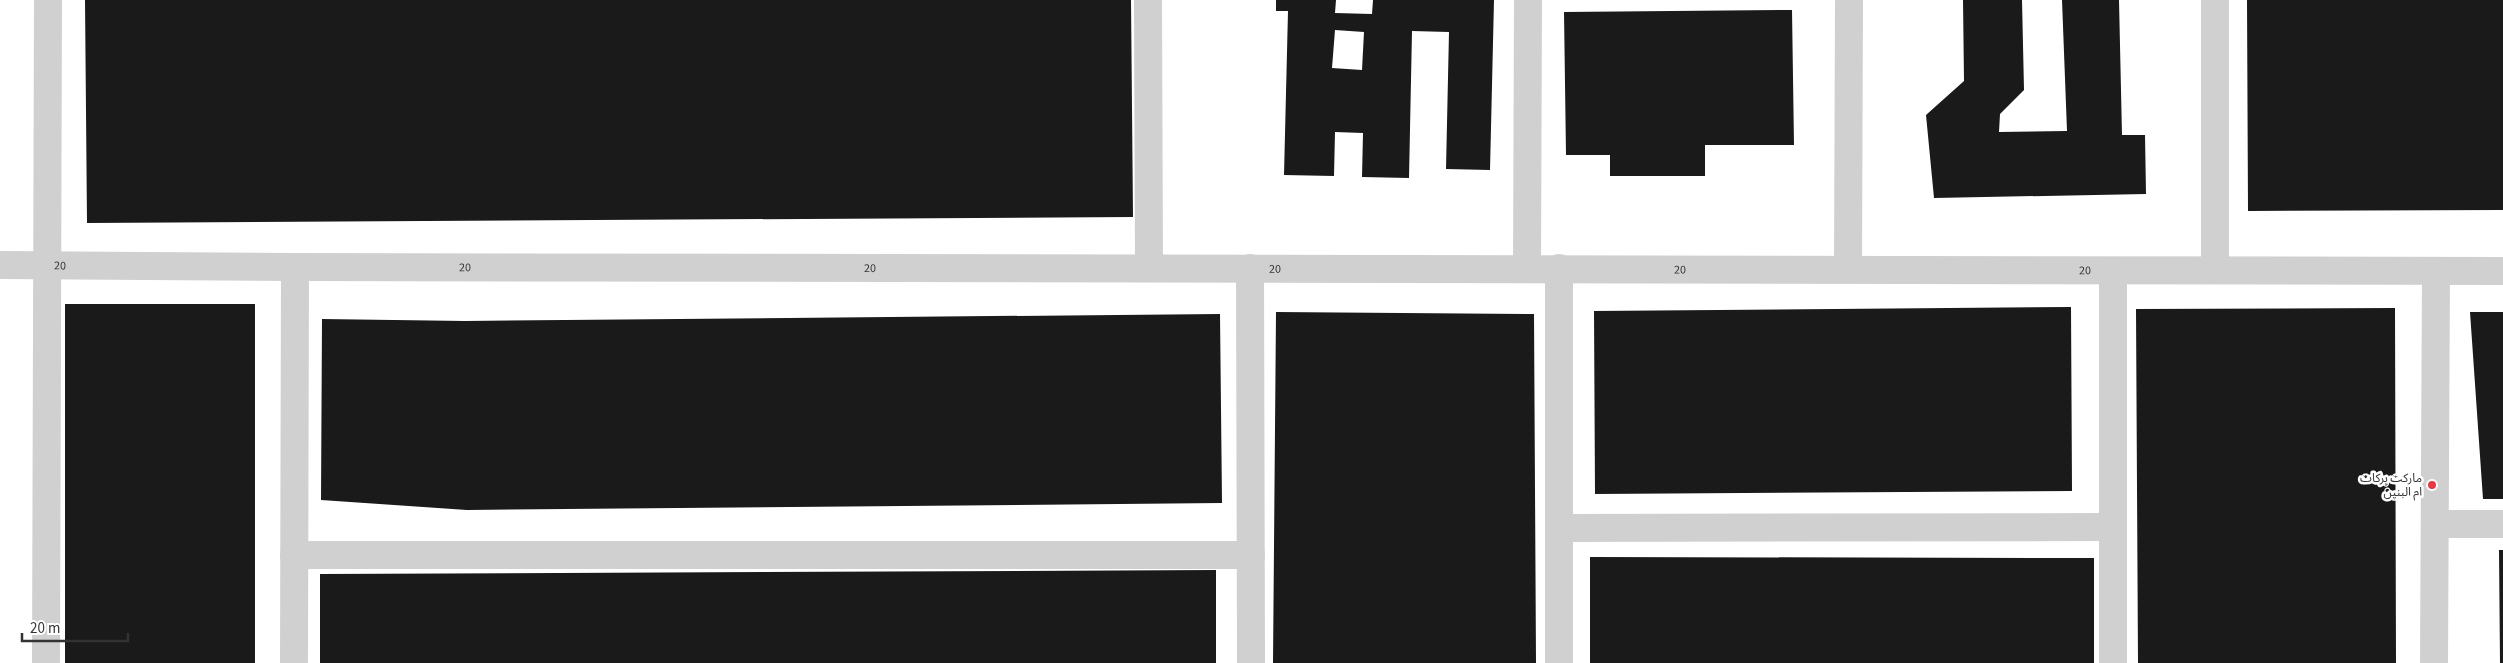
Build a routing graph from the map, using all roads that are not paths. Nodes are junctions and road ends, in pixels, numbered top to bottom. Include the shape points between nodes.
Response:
1 (48, 0) edge
2 (1148, 0) edge
3 (1528, 0) edge
4 (1849, 0) edge
5 (2215, 0) edge
6 (48, 264) junction
7 (0, 265) edge
8 (295, 267) junction
9 (1150, 268) junction
10 (1250, 268) junction
11 (1527, 268) junction
12 (1559, 268) junction
13 (1848, 269) junction
14 (2113, 270) junction
15 (2214, 270) junction
16 (2436, 271) junction
17 (2503, 271) edge
18 (2435, 524) junction
19 (2503, 524) edge
20 (1559, 528) junction
21 (2113, 528) junction
22 (294, 555) junction
23 (1251, 555) junction
24 (46, 663) edge
25 (294, 663) edge
26 (1251, 663) edge
27 (1559, 663) edge
28 (2113, 663) edge
29 (2434, 663) edge

1 - 6 street, 20
2 - 9 street
3 - 11 street
4 - 13 street
5 - 15 street
6 - 7 street
6 - 8 street, 20
6 - 24 street, 20
8 - 9 street, 20
8 - 22 street
9 - 10 street, 20
10 - 11 street, 20
10 - 23 street
11 - 12 street, 20
12 - 13 street, 20
12 - 20 street
13 - 14 street, 20
14 - 15 street, 20
14 - 21 street
15 - 16 street, 20
16 - 17 street, 20
16 - 18 street
18 - 19 street
18 - 29 street
20 - 21 street
20 - 27 street
21 - 28 street
22 - 23 street
22 - 25 street
23 - 26 street

